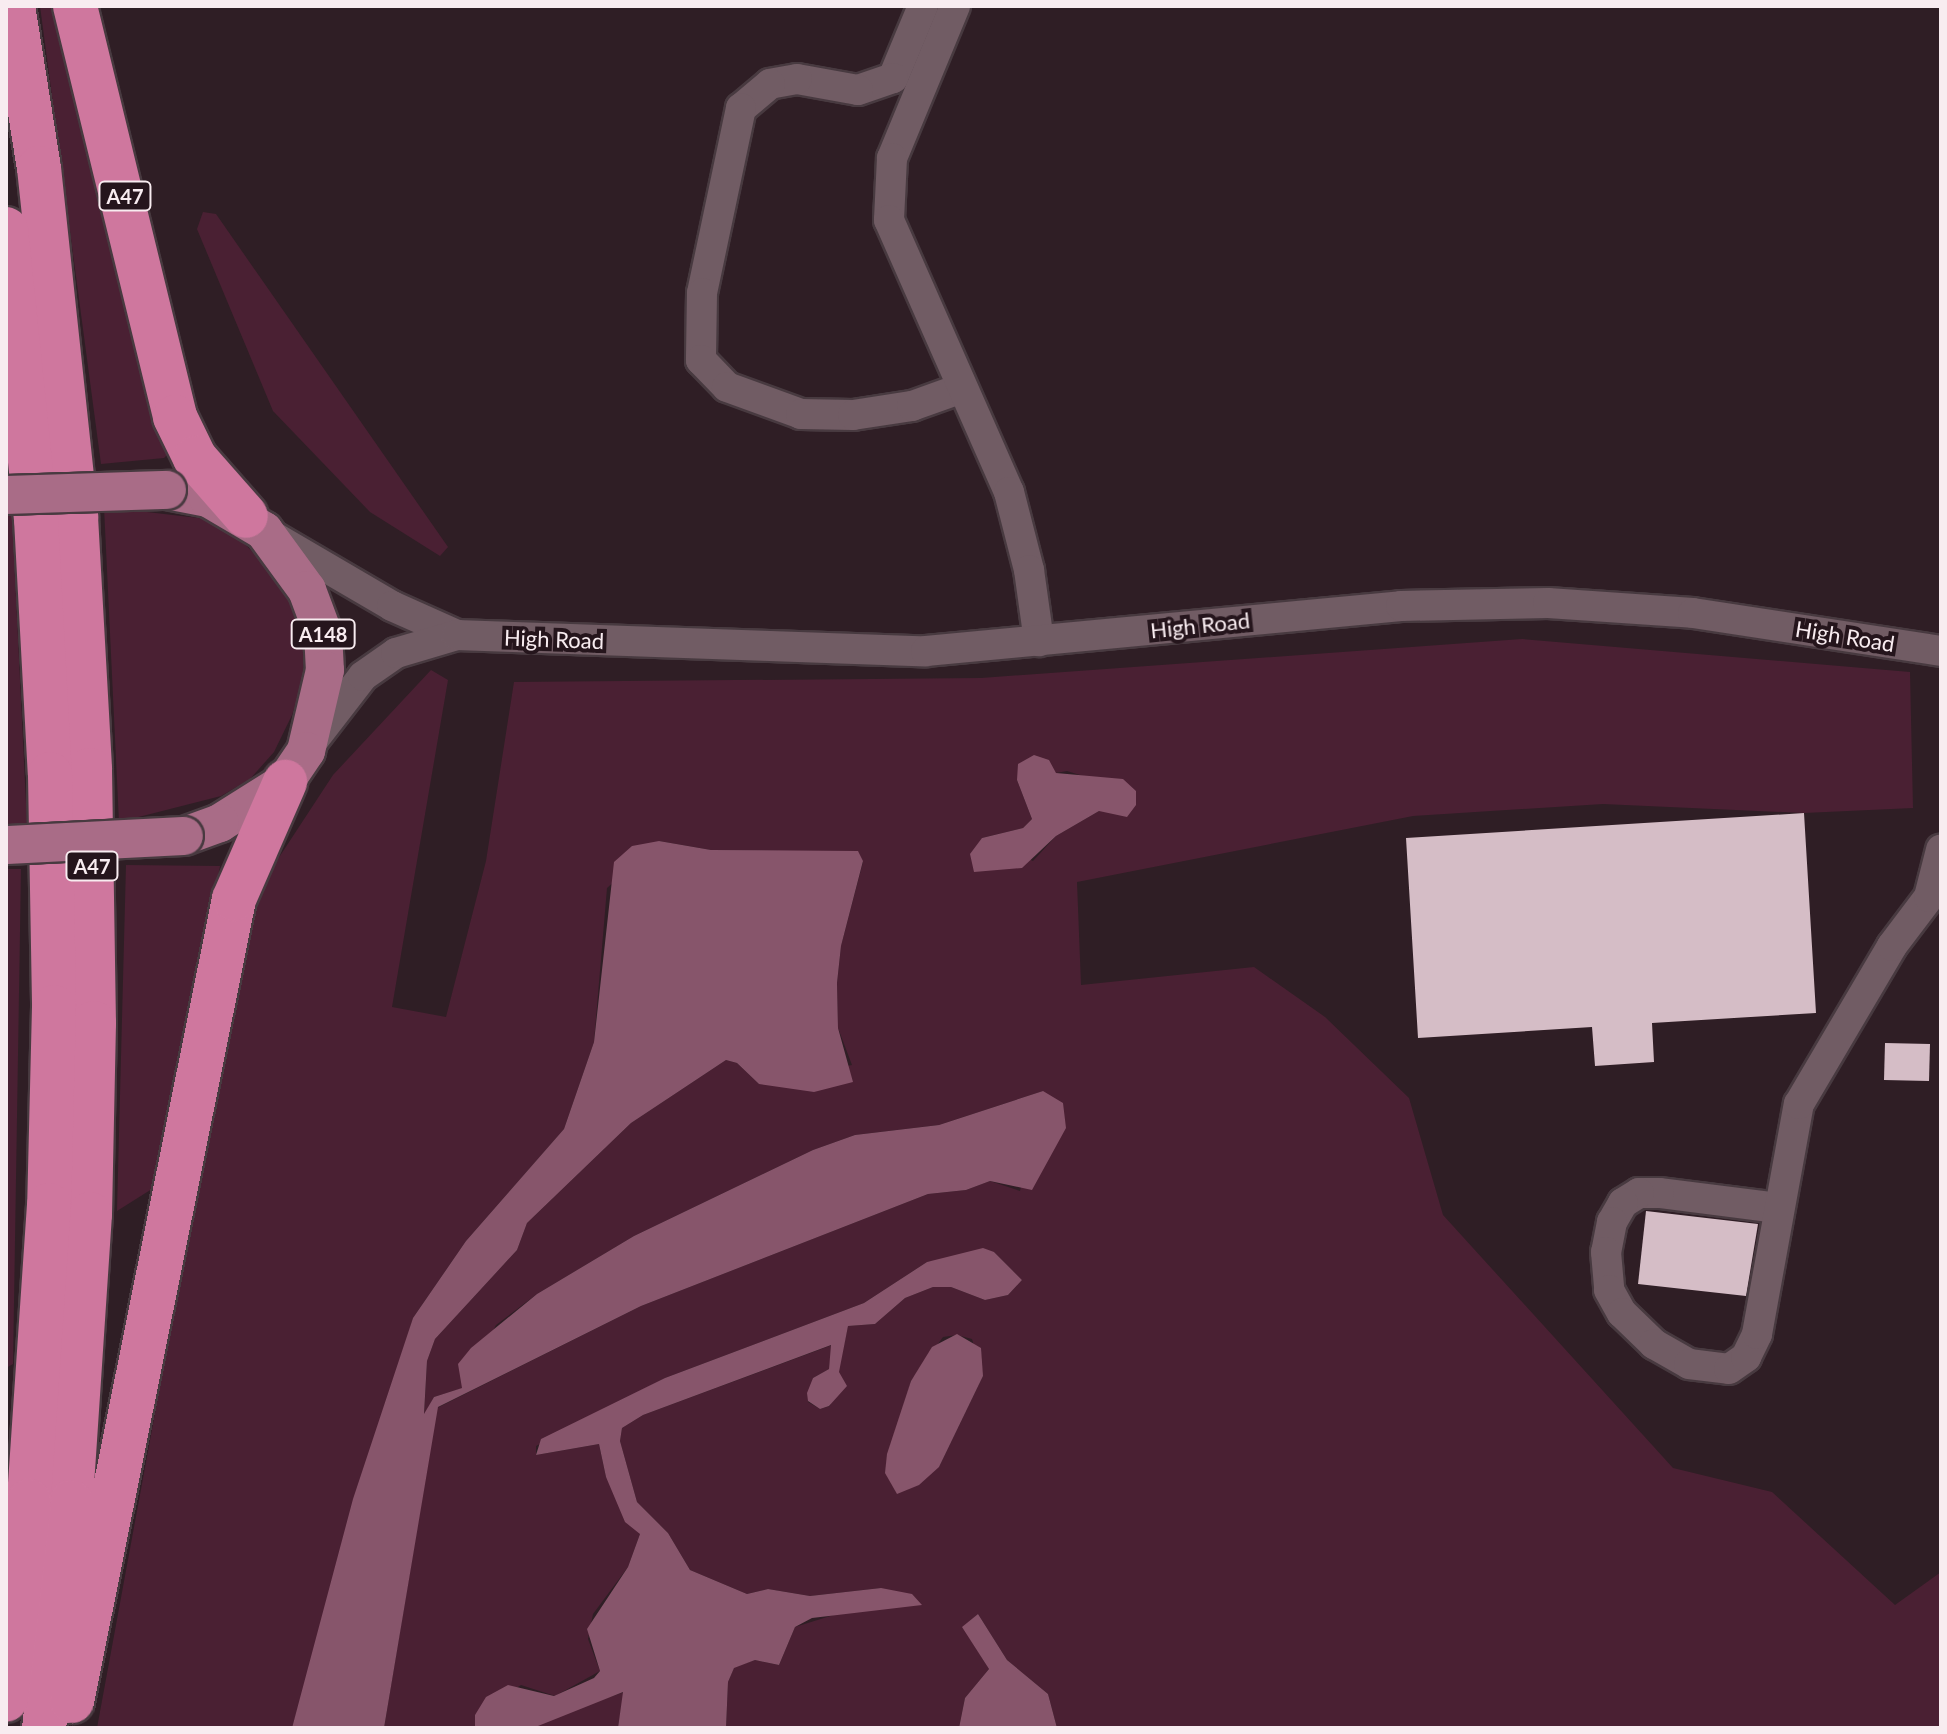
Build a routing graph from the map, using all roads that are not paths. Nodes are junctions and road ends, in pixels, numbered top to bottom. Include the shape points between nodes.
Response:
1 (13, 6) edge
2 (75, 6) edge
3 (923, 6) edge
4 (955, 6) edge
5 (6, 229) edge
6 (962, 388) junction
7 (6, 495) edge
8 (255, 524) junction
9 (471, 636) junction
10 (1039, 641) junction
11 (1941, 659) edge
12 (296, 766) junction
13 (6, 845) edge
14 (1941, 850) edge
15 (1778, 1208) junction
16 (6, 1700) edge
17 (44, 1728) edge
18 (66, 1728) edge

1 - 17 highway, A47 via 39,168 76,517 93,960 90,1214 71,1502
2 - 8 highway, A47 via 175,417 195,458
3 - 6 street via 893,78 858,90 797,79 770,84 741,108 703,284 701,360 727,387 801,414 853,415 898,408
4 - 6 street via 892,158 886,192 899,252
5 - 16 highway, A47 via 36,519 50,774 54,1007 49,1205 32,1469
6 - 10 street via 1021,531
7 - 8 main road, A148, bridge via 167,490 208,498
8 - 9 street, High Road via 392,606
8 - 12 main road, A148 via 307,590 323,633 322,702
9 - 10 street, High Road via 829,651 926,651
9 - 12 street, High Road via 396,653 363,676
10 - 11 street, High Road via 1401,606 1548,603 1693,613
12 - 13 main road, bridge via 220,823 184,836
12 - 18 highway via 234,899
14 - 15 street via 1929,897 1892,946 1799,1104
15 - 15 street via 1757,1334 1746,1357 1729,1369 1689,1364 1654,1344 1622,1313 1609,1290 1606,1252 1612,1222 1623,1203 1639,1193 1659,1193

